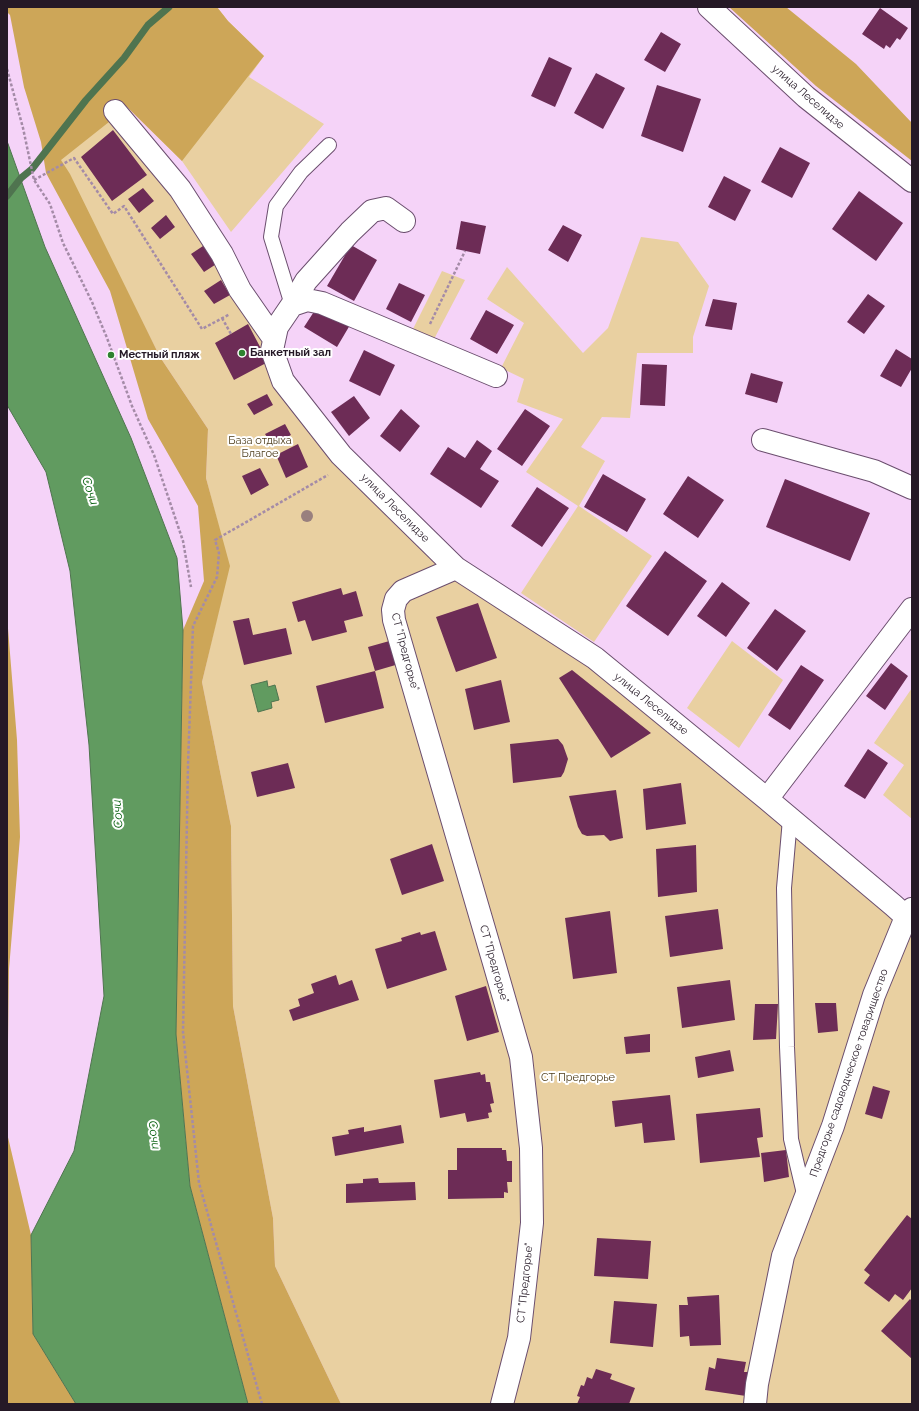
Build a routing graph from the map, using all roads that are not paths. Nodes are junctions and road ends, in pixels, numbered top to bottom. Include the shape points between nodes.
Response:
1 (709, 7) edge
2 (115, 111) dead end
3 (329, 145) dead end
4 (912, 181) edge
5 (404, 221) dead end
6 (292, 306) junction
7 (274, 339) junction
8 (496, 376) dead end
9 (763, 440) dead end
10 (912, 488) edge
11 (456, 568) junction
12 (912, 609) edge
13 (767, 799) junction
14 (790, 819) junction
15 (910, 916) edge
16 (892, 951) joint
17 (805, 1200) junction
18 (502, 1404) edge
19 (755, 1404) edge

1 - 4 street, улица Леселидзе via 806,97
2 - 7 street via 180,189 222,254 240,290
3 - 6 lane via 301,172 276,206 271,237
5 - 6 street, улица Леселидзе via 386,208 372,211 306,281
6 - 7 street, улица Леселидзе via 277,327
6 - 8 street via 308,300 322,303
7 - 11 street, улица Леселидзе via 272,350 283,381 348,462
9 - 10 street via 874,471
11 - 13 street, улица Леселидзе via 595,658
11 - 18 street, СТ "Предгорье" via 403,591 396,599 393,610 521,1058 531,1148 532,1223 519,1338
12 - 13 street
13 - 14 street, улица Леселидзе
14 - 15 street, улица Леселидзе
14 - 17 lane via 784,888 787,1047 791,1139
15 - 16 street, улица Леселидзе
16 - 17 street, Предгорье садоводческое товарищество via 874,995 833,1126
17 - 19 street, Предгорье садоводческое товарищество via 783,1256

